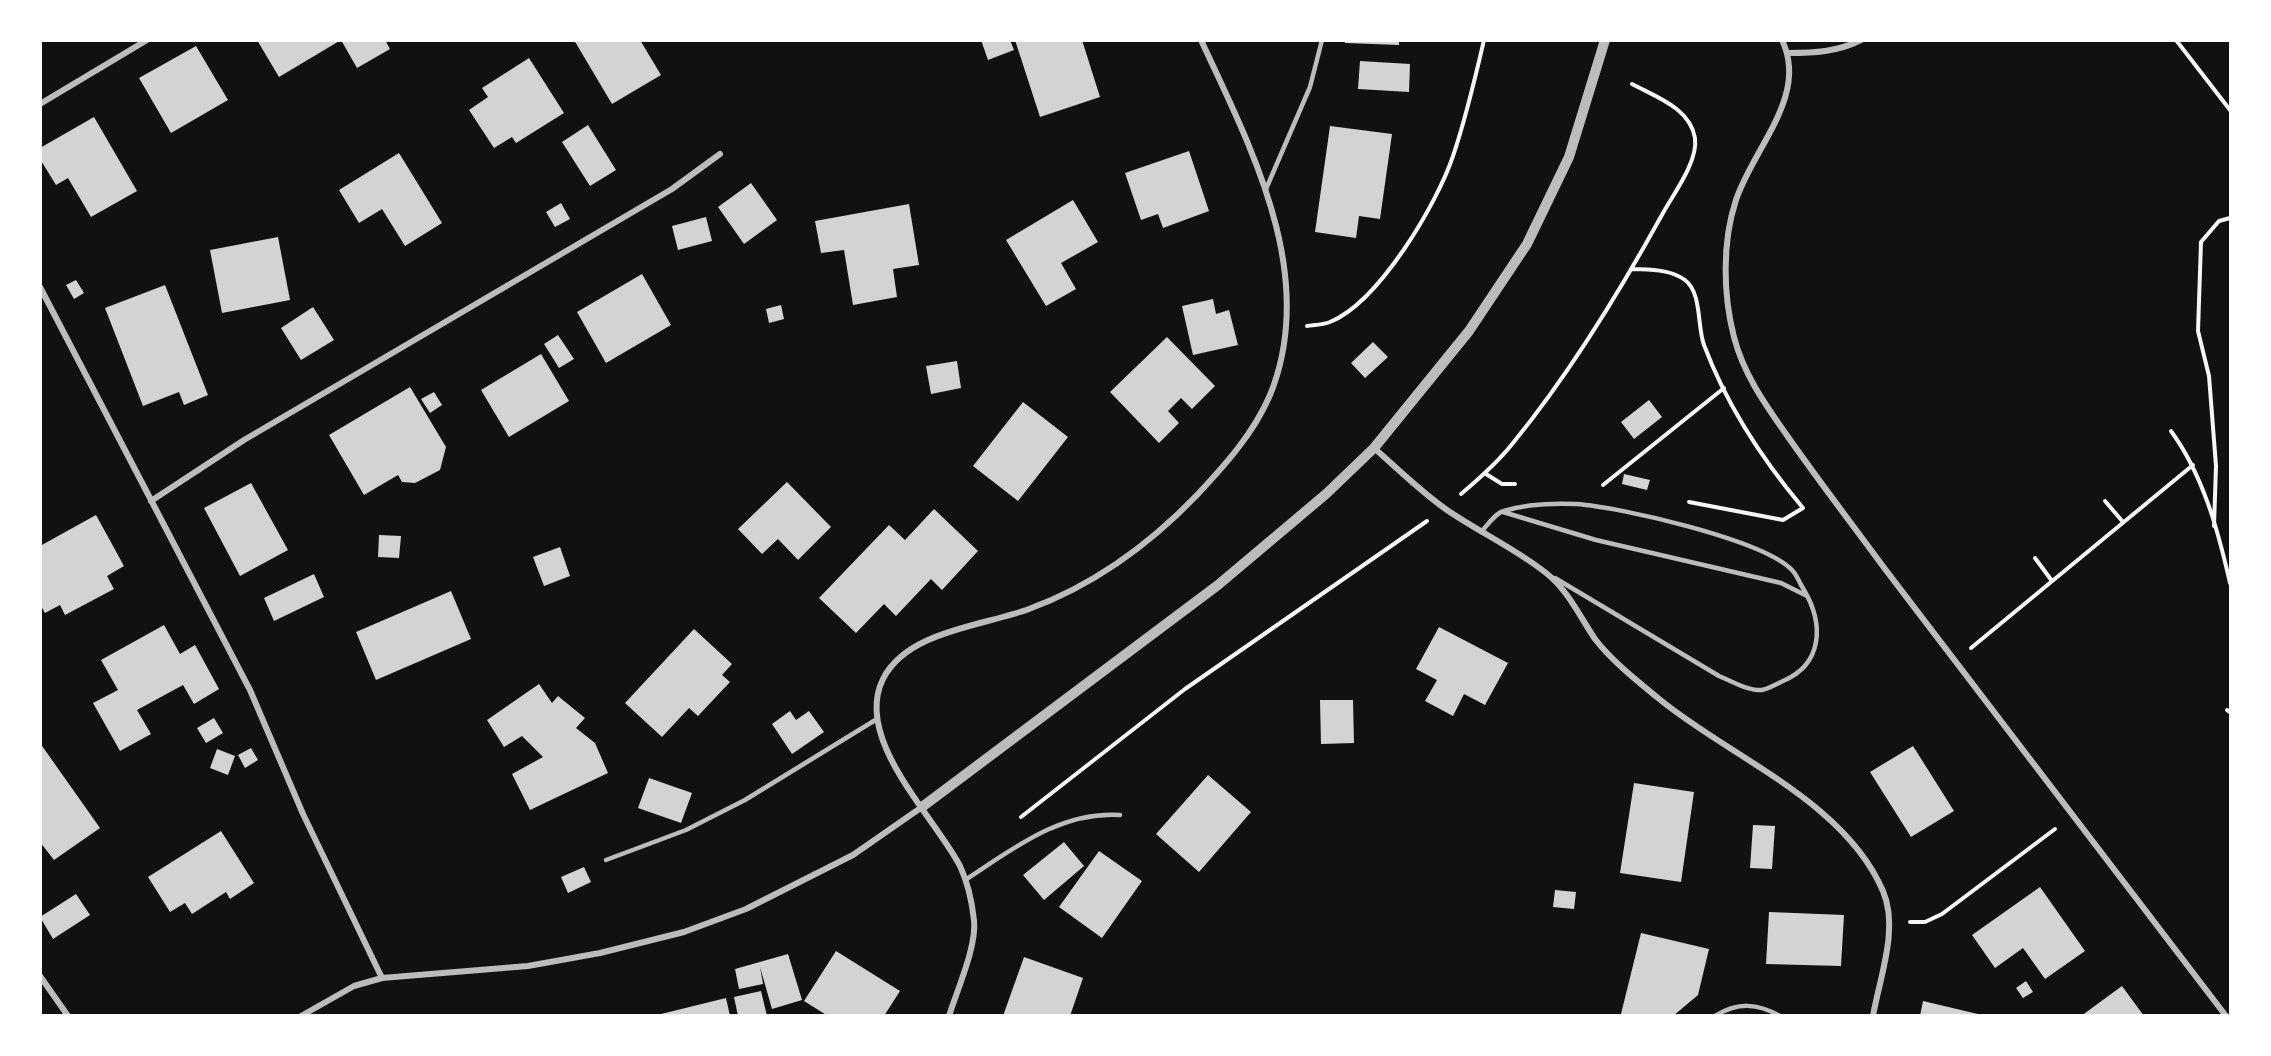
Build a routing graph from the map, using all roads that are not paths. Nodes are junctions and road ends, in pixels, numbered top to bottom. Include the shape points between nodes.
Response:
1 (147, 40) edge
2 (1201, 40) edge
3 (1322, 40) edge
4 (1605, 40) edge
5 (1782, 40) edge
6 (1861, 40) edge
7 (1788, 53) junction
8 (40, 104) edge
9 (720, 154) dead end
10 (1266, 189) junction
11 (40, 287) edge
12 (1374, 448) junction
13 (151, 501) junction
14 (1501, 511) junction
15 (1481, 532) junction
16 (1548, 574) junction
17 (1808, 596) junction
18 (877, 719) junction
19 (922, 807) junction
20 (1120, 815) dead end
21 (606, 860) dead end
22 (965, 880) junction
23 (40, 976) edge
24 (382, 978) junction
25 (68, 1016) edge
26 (301, 1016) edge
27 (949, 1016) edge
28 (1715, 1016) edge
29 (1780, 1016) edge
30 (1873, 1016) edge
31 (2226, 1016) edge

1 - 8 street
2 - 10 street
3 - 10 lane via 1310,87
4 - 12 street via 1569,157 1527,244 1469,331
5 - 7 street
6 - 7 street via 1817,53
7 - 31 street via 1789,87 1778,118 1755,156 1735,202 1727,253 1727,302 1734,339 1749,376 1796,448
9 - 13 street via 672,189 244,440
10 - 18 street via 1281,253 1287,327 1282,362 1269,398 1228,462 1161,530 1090,581 1051,601 929,639 896,658 882,680 875,707
11 - 13 street
12 - 15 street via 1444,508
12 - 19 street via 1218,585
13 - 24 street via 250,690 303,814
14 - 15 lane
14 - 17 lane via 1596,540 1781,583
14 - 17 lane via 1576,504 1704,531 1769,554 1793,571
15 - 16 street
16 - 17 lane via 1719,676 1762,690 1802,669 1817,649 1819,631
16 - 30 street via 1622,668 1660,700 1790,789 1852,844 1869,866 1883,892 1891,922
18 - 19 street via 897,769
18 - 21 lane via 745,800 686,831
19 - 22 street
19 - 24 street via 854,855 746,909 684,932 528,966
20 - 22 lane via 1084,816 1057,824
22 - 27 street via 975,924
23 - 25 street
24 - 26 street via 354,986
28 - 29 lane via 1745,1004 1766,1008

